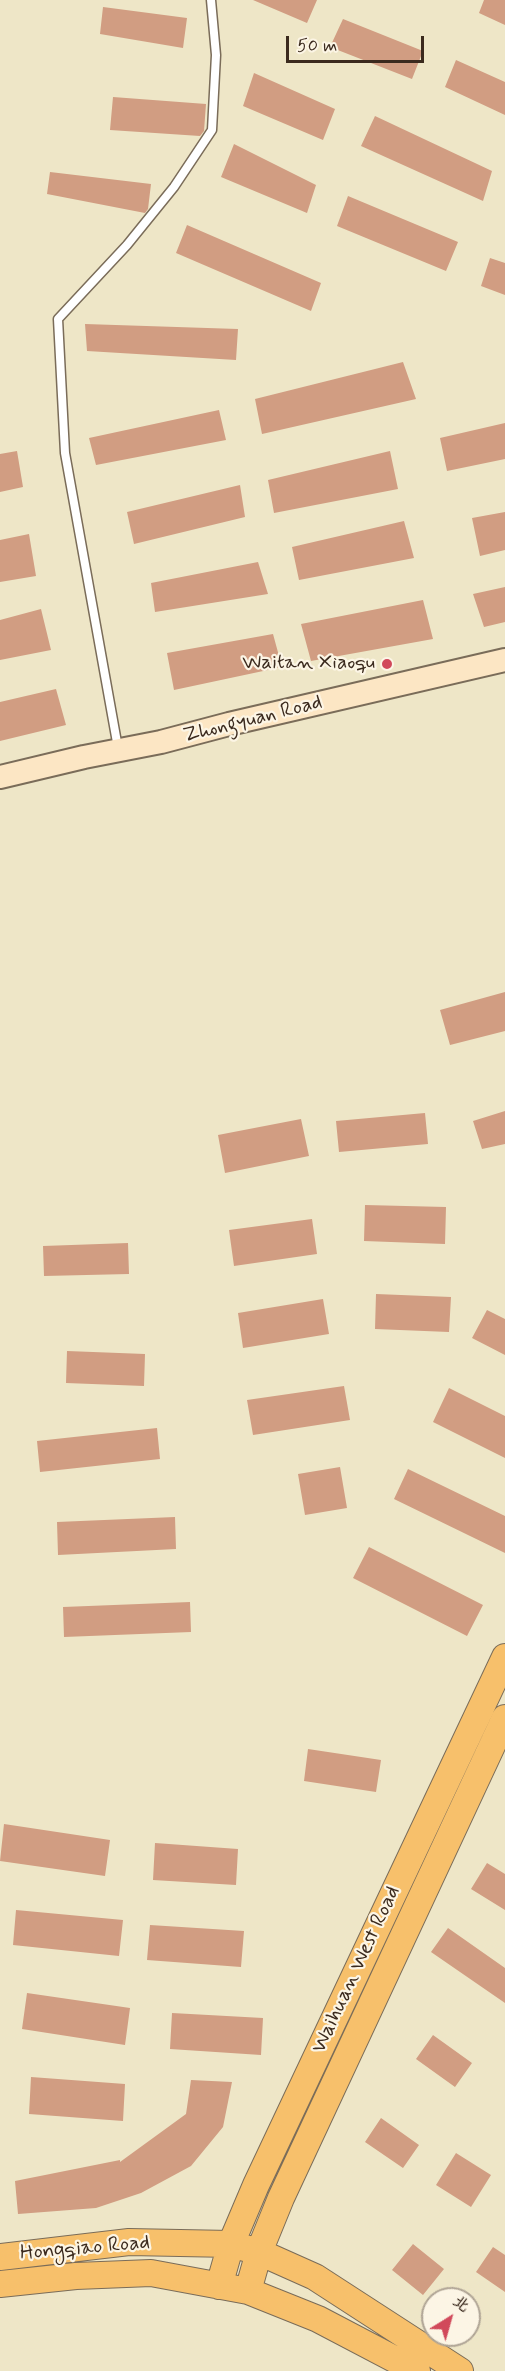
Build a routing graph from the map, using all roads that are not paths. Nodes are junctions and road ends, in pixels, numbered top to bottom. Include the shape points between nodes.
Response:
1 (212, 0) edge
2 (505, 660) edge
3 (119, 751) junction
4 (0, 777) edge
5 (505, 1657) edge
6 (505, 1718) edge
7 (231, 2244) junction
8 (259, 2252) junction
9 (0, 2257) edge
10 (0, 2284) edge
11 (219, 2286) junction
12 (248, 2291) junction
13 (417, 2371) edge
14 (460, 2371) edge

1 - 3 lane via 216,55 212,130 174,187 127,245 58,319 65,453
2 - 3 street, Zhongyuan Road
3 - 4 street, Zhongyuan Road
5 - 7 main road, Waihuan West Road
6 - 8 main road, Waihuan West Road
7 - 8 main road, Hongqiao Road
7 - 9 main road, Hongqiao Road via 129,2242
7 - 11 main road, Waihuan West Road
8 - 12 main road, Waihuan West Road
8 - 14 main road, Hongqiao Road via 315,2277
10 - 11 main road, Hongqiao Road via 151,2273
11 - 12 main road, Hongqiao Road
12 - 13 main road, Hongqiao Road via 318,2319

